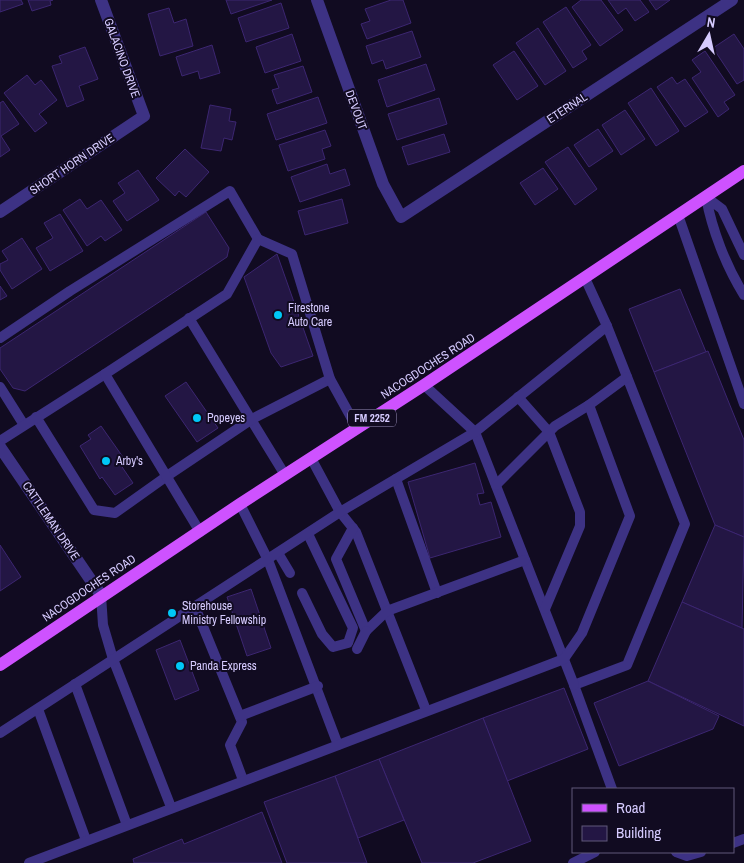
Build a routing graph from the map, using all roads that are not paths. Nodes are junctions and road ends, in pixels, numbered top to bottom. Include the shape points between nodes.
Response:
1 (101, 0) edge
2 (317, 0) edge
3 (732, 0) edge
4 (144, 116) joint
5 (744, 171) edge
6 (706, 197) junction
7 (0, 212) edge
8 (678, 215) junction
9 (401, 216) joint
10 (258, 238) junction
11 (744, 255) edge
12 (585, 278) junction
13 (744, 295) edge
14 (189, 318) junction
15 (607, 326) junction
16 (0, 338) edge
17 (105, 374) junction
18 (627, 376) junction
19 (330, 379) junction
20 (424, 385) junction
21 (0, 387) edge
22 (518, 397) junction
23 (744, 404) edge
24 (589, 405) junction
25 (36, 417) junction
26 (252, 419) junction
27 (24, 425) junction
28 (357, 428) junction
29 (475, 432) junction
30 (549, 432) junction
31 (0, 441) edge
32 (0, 447) edge
33 (311, 458) junction
34 (285, 475) junction
35 (167, 476) junction
36 (396, 479) junction
37 (496, 485) junction
38 (240, 504) junction
39 (340, 512) junction
40 (353, 528) junction
41 (200, 532) junction
42 (308, 534) junction
43 (278, 553) junction
44 (268, 560) junction
45 (525, 560) junction
46 (290, 573) dead end
47 (302, 593) dead end
48 (437, 593) junction
49 (101, 595) junction
50 (195, 607) junction
51 (545, 609) junction
52 (388, 611) junction
53 (366, 631) junction
54 (357, 650) dead end
55 (113, 658) junction
56 (564, 658) junction
57 (0, 665) edge
58 (75, 684) junction
59 (574, 685) junction
60 (318, 686) junction
61 (38, 709) junction
62 (426, 710) junction
63 (240, 716) junction
64 (0, 733) edge
65 (338, 745) junction
66 (243, 780) junction
67 (612, 788) edge
68 (171, 807) junction
69 (127, 824) junction
70 (86, 840) junction
71 (593, 853) edge
72 (678, 853) edge
73 (697, 853) edge
74 (29, 863) edge
75 (574, 863) edge

1 - 4 street, GALACINO DRIVE
2 - 9 street, DEVOUT via 383,184
3 - 9 street, ETERNAL
4 - 7 street, SHORT HORN DRIVE
5 - 6 main road, NACOGDOCHES ROAD / FM 2252
6 - 8 main road, NACOGDOCHES ROAD / FM 2252
6 - 11 lane via 722,209
6 - 13 lane via 709,216 735,281
8 - 12 main road, NACOGDOCHES ROAD / FM 2252
8 - 23 lane
10 - 14 lane via 227,294
10 - 16 lane via 230,191
10 - 19 lane via 292,254
12 - 15 lane
12 - 20 main road, NACOGDOCHES ROAD / FM 2252
14 - 17 lane
14 - 26 lane
15 - 18 lane
15 - 22 lane
17 - 25 lane
17 - 35 lane
18 - 24 lane
18 - 59 lane via 685,524 627,665
19 - 26 lane
19 - 28 lane
20 - 28 main road, NACOGDOCHES ROAD / FM 2252
20 - 29 lane
21 - 27 lane
22 - 29 lane
22 - 30 lane
24 - 30 lane
24 - 56 lane via 630,516 582,633
25 - 27 lane
25 - 35 lane via 94,510 115,513
26 - 34 lane
26 - 35 lane
27 - 31 lane
28 - 33 main road, NACOGDOCHES ROAD / FM 2252
29 - 36 lane
29 - 37 lane
30 - 37 lane
30 - 51 lane via 580,512 580,526
32 - 49 street, CATTLEMAN DRIVE
33 - 34 main road, NACOGDOCHES ROAD / FM 2252
33 - 39 lane
34 - 38 main road, NACOGDOCHES ROAD / FM 2252
35 - 41 lane
36 - 39 lane
36 - 48 lane
37 - 45 lane
38 - 41 main road, NACOGDOCHES ROAD / FM 2252
38 - 44 lane
39 - 40 lane
39 - 42 lane
40 - 52 lane
40 - 53 lane via 336,559
41 - 49 main road, NACOGDOCHES ROAD / FM 2252
42 - 43 lane
42 - 47 lane via 353,628 348,643 333,648 322,634
43 - 44 lane
43 - 46 lane
44 - 50 lane
44 - 60 lane
45 - 48 lane
45 - 51 lane
48 - 52 lane
49 - 55 lane via 103,625
49 - 57 main road, NACOGDOCHES ROAD / FM 2252
50 - 55 lane
50 - 63 lane
51 - 56 lane
52 - 53 lane
52 - 62 lane
53 - 54 lane
55 - 58 lane
55 - 68 lane
56 - 59 lane
56 - 62 lane
58 - 61 lane
58 - 69 lane
59 - 67 lane
60 - 63 lane
60 - 65 lane
61 - 64 lane
61 - 70 lane
62 - 65 lane
63 - 66 lane via 242,722 230,745
65 - 66 lane
66 - 68 lane
68 - 69 lane
69 - 70 lane
70 - 74 lane
71 - 75 lane
72 - 73 lane via 686,856

